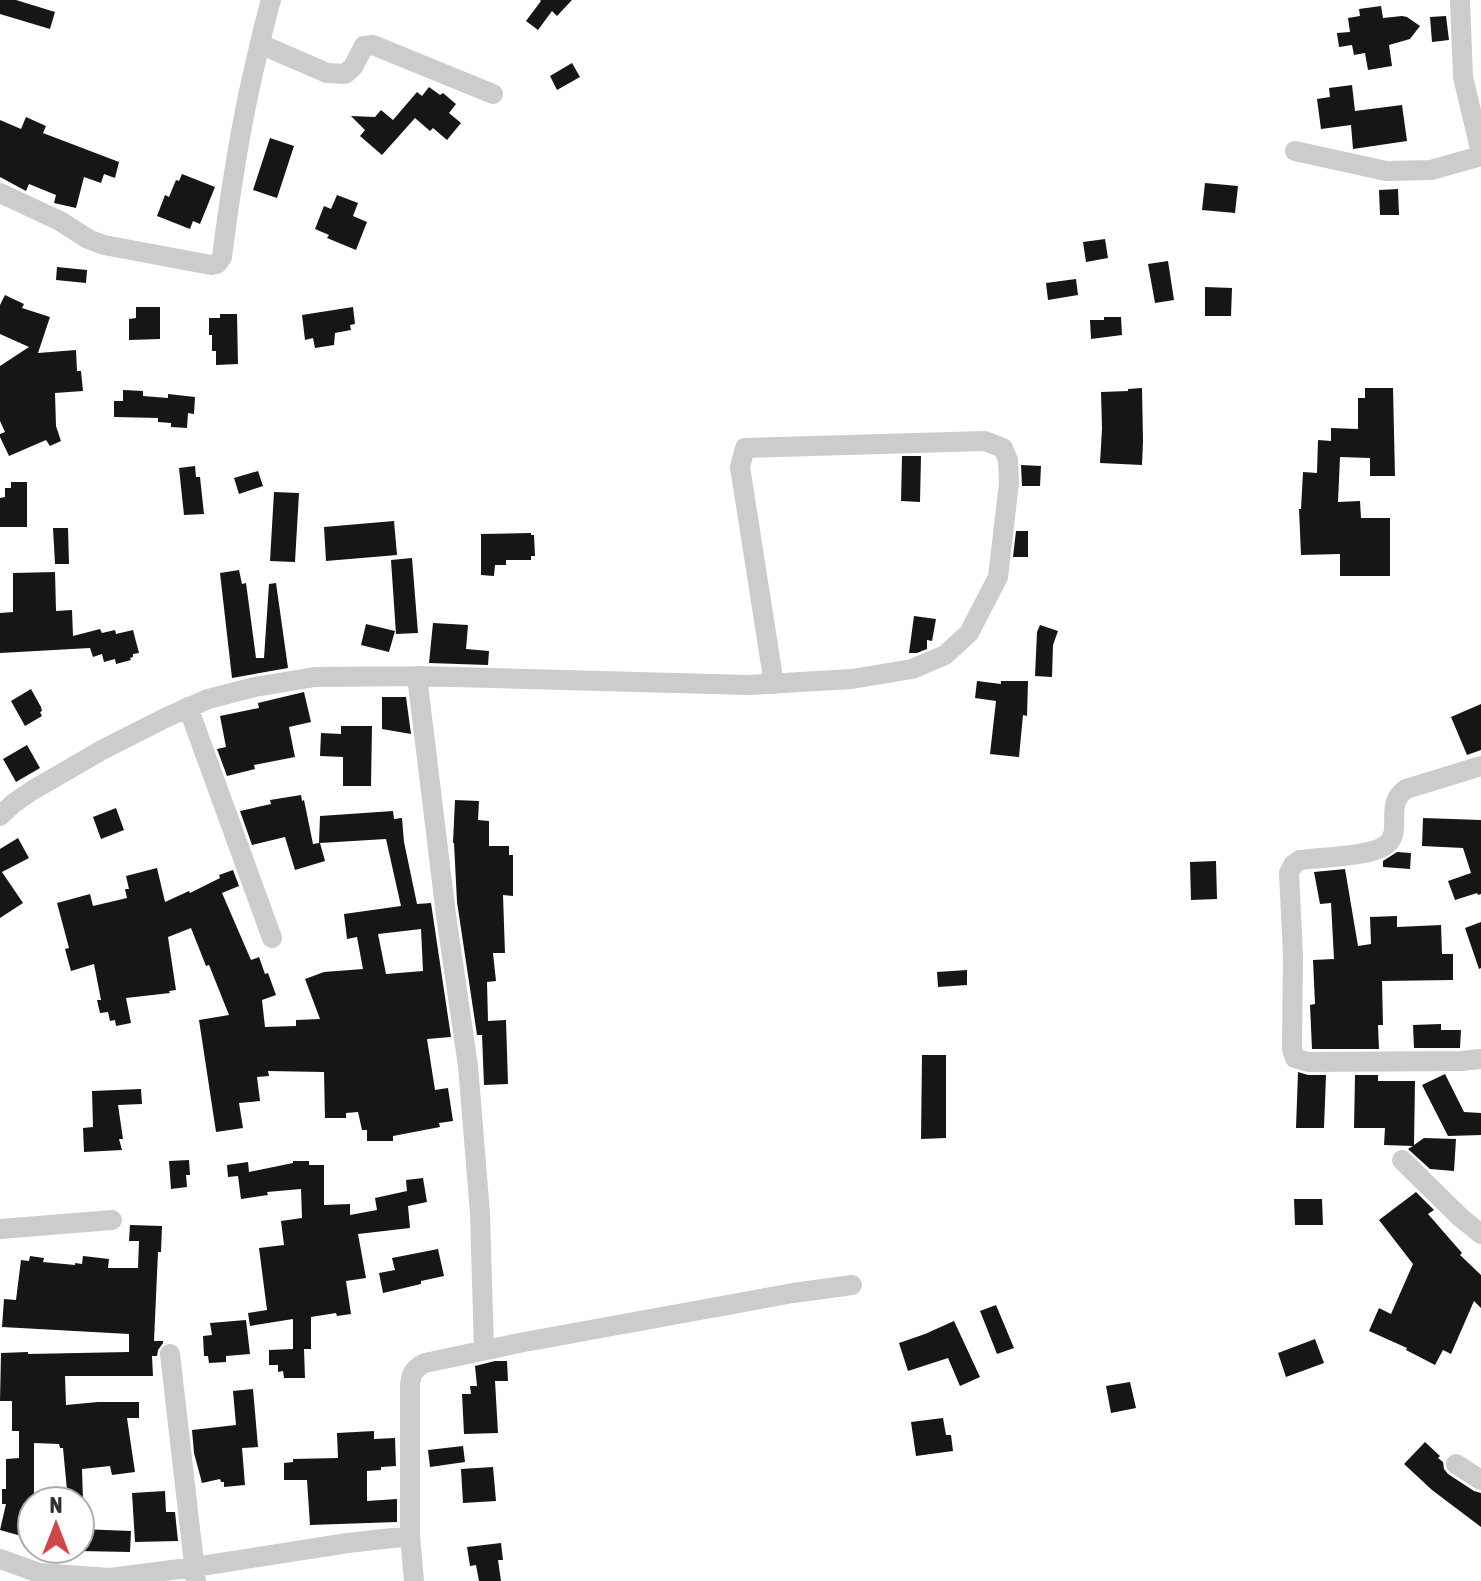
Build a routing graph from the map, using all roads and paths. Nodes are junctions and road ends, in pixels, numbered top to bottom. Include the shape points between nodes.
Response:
1 (271, 0) edge
2 (1460, 0) edge
3 (260, 44) junction
4 (493, 94) dead end
5 (1295, 151) dead end
6 (1481, 155) edge
7 (0, 193) edge
8 (417, 676) junction
9 (774, 684) junction
10 (188, 707) junction
11 (1481, 766) edge
12 (0, 816) edge
13 (272, 938) dead end
14 (1481, 1059) edge
15 (1402, 1160) dead end
16 (112, 1220) dead end
17 (0, 1229) edge
18 (1481, 1234) edge
19 (852, 1285) dead end
20 (484, 1350) junction
21 (170, 1354) dead end
22 (1456, 1464) dead end
23 (1481, 1480) edge
24 (410, 1536) junction
25 (0, 1559) edge
26 (196, 1574) edge
27 (414, 1581) edge

1 - 3 street
2 - 6 street via 1463,77
3 - 4 street via 327,73 345,74 364,46 373,45
3 - 7 street via 217,264 104,245
5 - 6 street via 1386,171 1431,170
8 - 9 street
8 - 10 street via 315,677 255,687
8 - 20 street via 468,1066
9 - 9 street via 912,669 945,655 969,633 998,577 1009,483 1003,448 985,441 745,448 740,467
10 - 12 street via 33,790
10 - 13 street
11 - 14 street via 1398,795 1392,838 1385,845 1371,852 1300,860 1289,873 1295,1058
15 - 18 street
16 - 17 street
19 - 20 street
20 - 24 street via 425,1363 411,1377
21 - 26 street
22 - 23 street
24 - 26 street
24 - 27 street
25 - 26 street via 39,1573 110,1578

